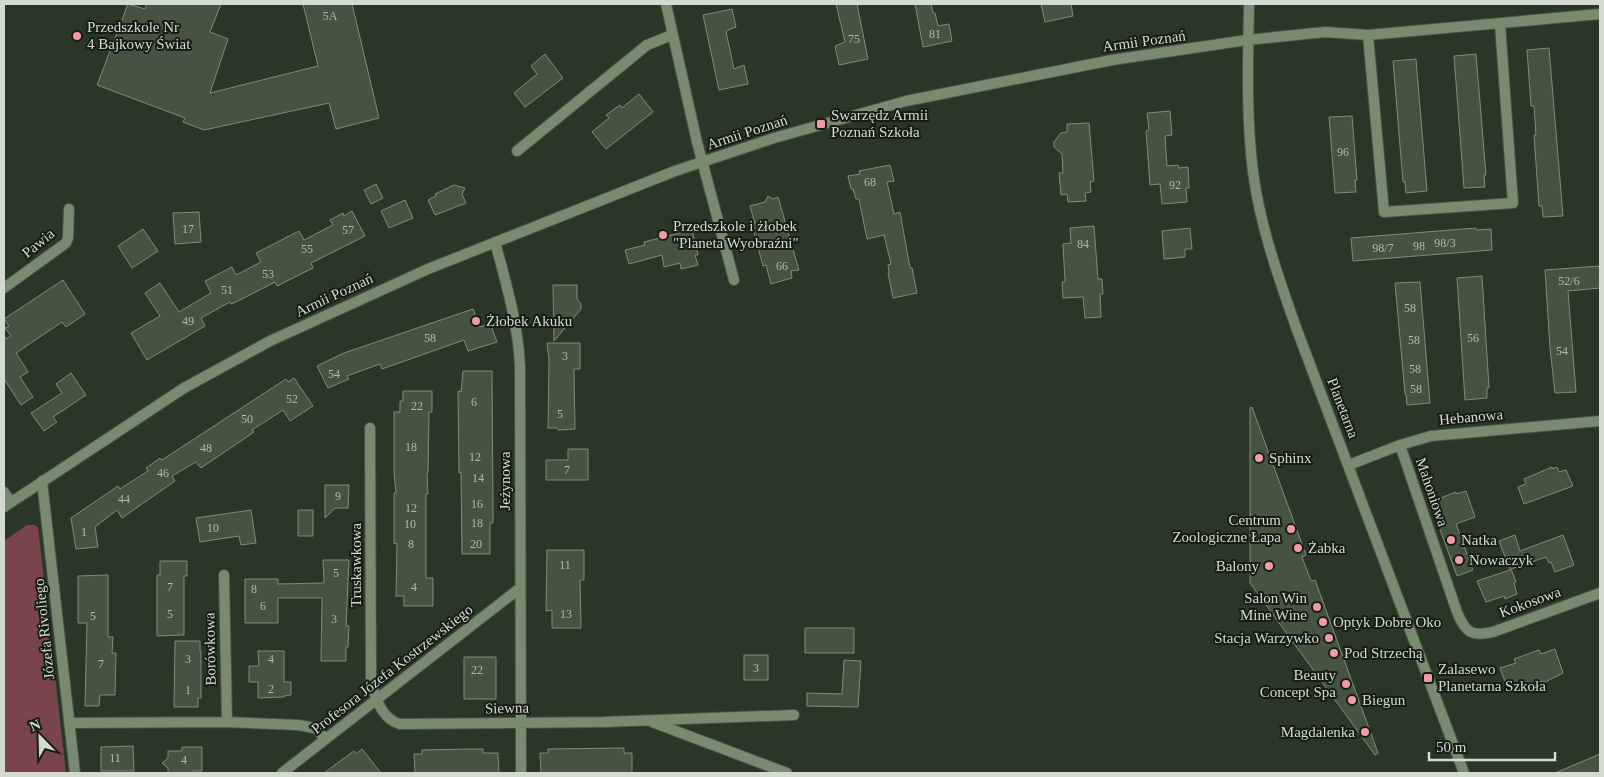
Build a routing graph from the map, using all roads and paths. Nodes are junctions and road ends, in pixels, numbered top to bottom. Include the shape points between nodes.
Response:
1 (666, 4) edge
2 (1249, 4) edge
3 (1600, 14) edge
4 (1500, 24) junction
5 (672, 35) junction
6 (1368, 35) junction
7 (1248, 40) junction
8 (517, 151) dead end
9 (702, 162) junction
10 (69, 209) dead end
11 (495, 242) junction
12 (734, 280) dead end
13 (4, 288) edge
14 (1600, 421) edge
15 (370, 428) dead end
16 (1400, 445) junction
17 (1349, 465) junction
18 (42, 481) junction
19 (4, 492) edge
20 (7, 505) edge
21 (224, 575) dead end
22 (520, 588) junction
23 (1600, 593) edge
24 (1469, 632) joint
25 (376, 701) junction
26 (794, 714) dead end
27 (648, 720) junction
28 (227, 722) junction
29 (69, 723) junction
30 (520, 723) junction
31 (326, 739) junction
32 (75, 773) edge
33 (282, 773) edge
34 (521, 773) edge
35 (786, 773) edge
36 (1464, 773) edge

1 - 5 street
2 - 7 street, Planetarna
3 - 4 street, Armii Poznań
4 - 6 street, Armii Poznań
4 - 6 street via 1513,203 1384,212
5 - 8 street via 647,45
5 - 9 street
6 - 7 street, Armii Poznań via 1325,32
7 - 9 street, Armii Poznań via 1112,60 931,95 821,124
7 - 17 street, Planetarna via 1249,130 1261,215 1290,311
9 - 11 street, Armii Poznań
9 - 12 street, Armii Poznań
10 - 13 street, Pawia via 66,243
11 - 18 street, Armii Poznań via 323,316 225,364
11 - 22 street, Jeżynowa via 519,343
14 - 16 street, Hebanowa via 1443,434
15 - 25 street, Truskawkowa via 372,678
16 - 17 street, Hebanowa
16 - 24 street, Mahoniowa via 1457,612
17 - 36 street, Planetarna
18 - 20 street, Armii Poznań
18 - 29 street, Józefa Rivoliego
19 - 20 street
21 - 28 street, Borówkowa
22 - 25 street, Profesora Józefa Kostrzewskiego
22 - 30 street, Jeżynowa
23 - 24 street, Kokosowa via 1493,632
25 - 30 street, Siewna via 388,718 400,724
25 - 31 street, Profesora Józefa Kostrzewskiego
26 - 27 street, Siewna
27 - 30 street, Siewna
27 - 35 street, Siewna
28 - 29 street
28 - 31 street via 309,726
29 - 32 street, Józefa Rivoliego
30 - 34 street, Jeżynowa
31 - 33 street, Profesora Józefa Kostrzewskiego

